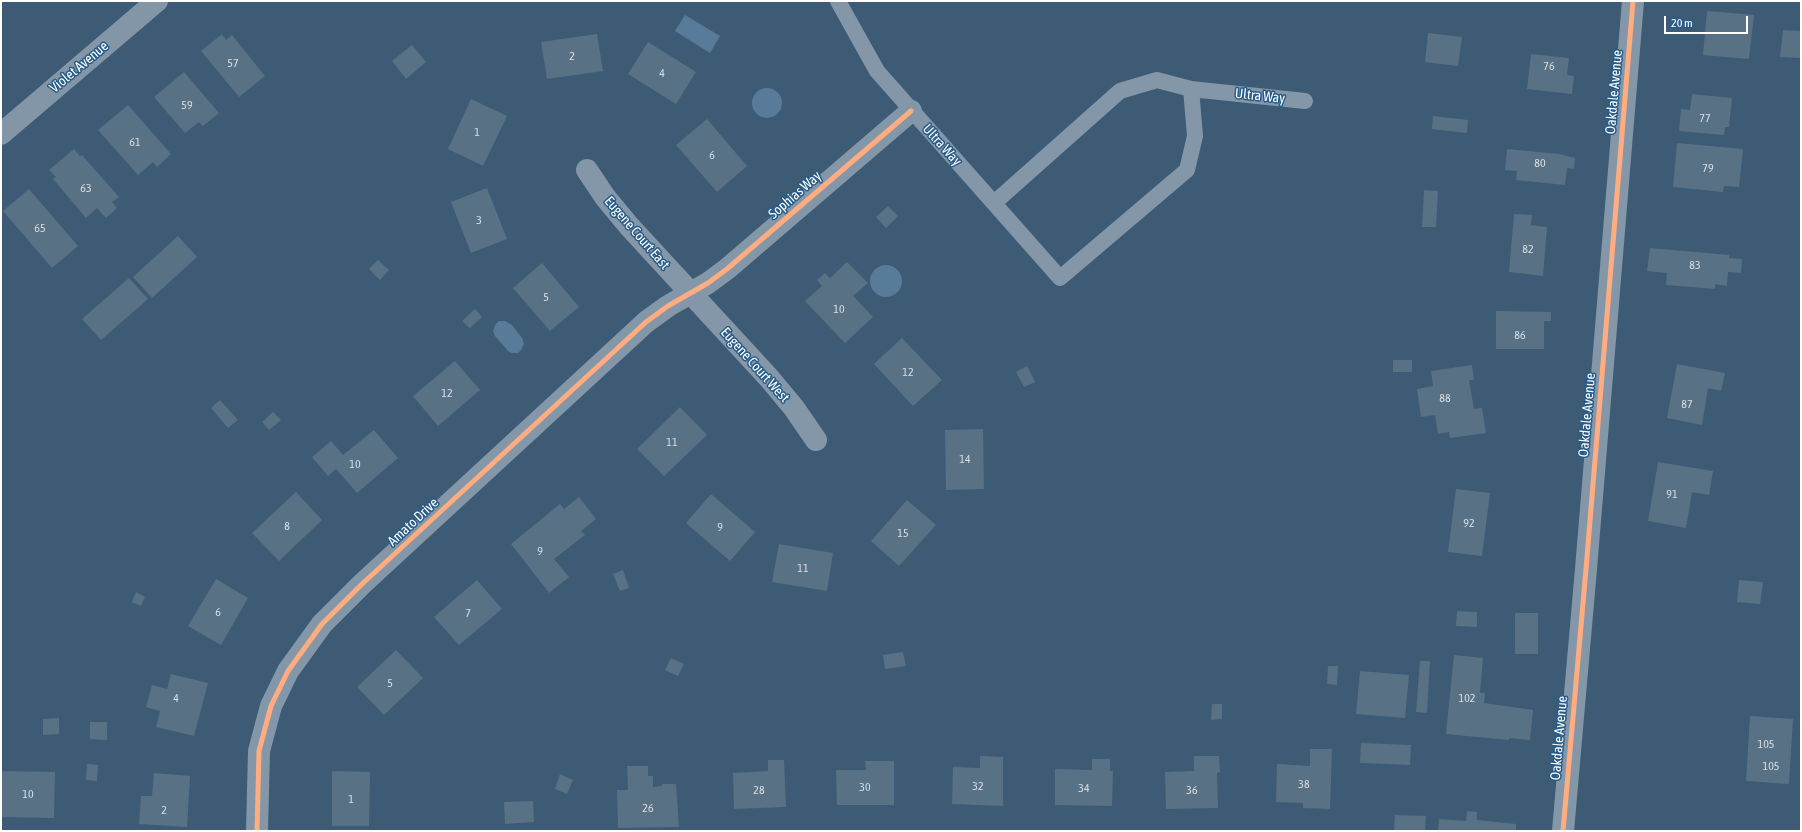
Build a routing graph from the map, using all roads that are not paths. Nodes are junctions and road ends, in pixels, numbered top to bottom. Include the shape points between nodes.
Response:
1 (157, 1) edge
2 (838, 1) edge
3 (1633, 1) edge
4 (1191, 89) junction
5 (1305, 101) dead end
6 (911, 111) junction
7 (1, 134) edge
8 (587, 170) dead end
9 (994, 203) junction
10 (690, 293) junction
11 (816, 440) dead end
12 (258, 831) edge
13 (1562, 831) edge

1 - 7 main road, Violet Avenue
2 - 6 lane, Ultra Way via 877,71
3 - 13 street, Oakdale Avenue
4 - 5 lane, Ultra Way
4 - 9 lane, Ultra Way via 1157,80 1120,91
4 - 9 lane, Ultra Way via 1196,136 1187,170 1060,278
6 - 9 lane, Ultra Way
6 - 10 street, Sophias Way via 727,269
8 - 10 street, Eugene Court East via 629,226
10 - 11 street, Eugene Court West via 769,378
10 - 12 street, Amato Drive via 646,322 322,624 288,671 271,706 259,751

